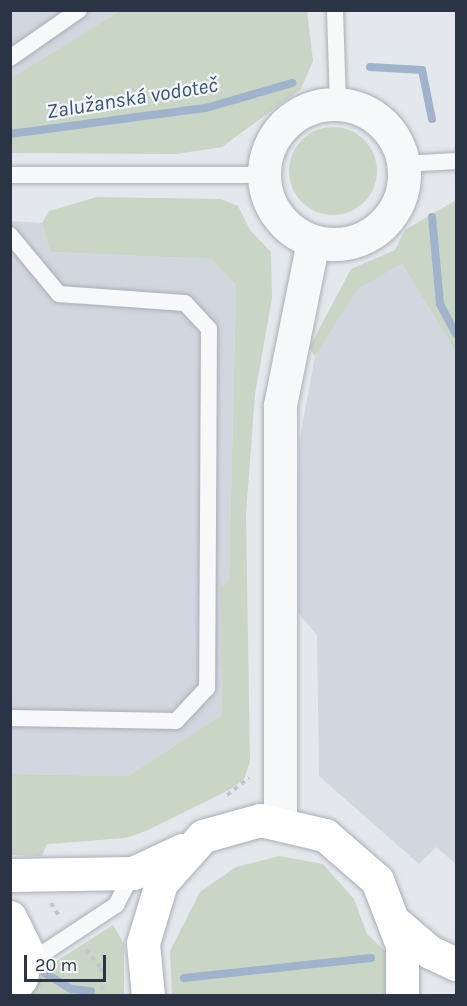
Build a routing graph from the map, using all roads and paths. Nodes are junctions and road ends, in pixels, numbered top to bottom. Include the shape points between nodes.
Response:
1 (79, 10) edge
2 (335, 10) edge
3 (10, 58) edge
4 (338, 104) junction
5 (456, 161) edge
6 (404, 164) junction
7 (262, 175) junction
8 (10, 176) edge
9 (10, 235) edge
10 (313, 242) junction
11 (10, 718) edge
12 (252, 774) dead end
13 (221, 798) dead end
14 (280, 821) junction
15 (203, 836) junction
16 (133, 873) junction
17 (10, 875) edge
18 (50, 875) junction
19 (10, 917) edge
20 (396, 923) junction
21 (73, 934) junction
22 (42, 954) dead end
23 (456, 964) edge
24 (10, 993) edge
25 (103, 996) edge
26 (148, 996) edge
27 (402, 996) edge

1 - 3 lane
2 - 4 lane
4 - 6 street via 381,123
4 - 7 street via 294,116 277,131
5 - 6 lane
6 - 10 street via 398,204 387,221 353,242
7 - 8 lane
7 - 10 street via 277,217
9 - 11 lane via 59,294 185,303 209,329 207,688 176,721
10 - 14 street via 280,405
12 - 13 path
14 - 15 main road via 240,823
14 - 20 main road via 345,847 377,880
15 - 16 main road via 154,867
15 - 26 main road via 172,866 152,903 142,943
16 - 18 main road
16 - 21 lane via 116,905
17 - 18 main road
18 - 21 path via 51,906
19 - 24 main road via 26,950 21,978
20 - 23 main road via 430,952
20 - 27 main road via 404,968
21 - 22 lane
21 - 25 path via 101,968

